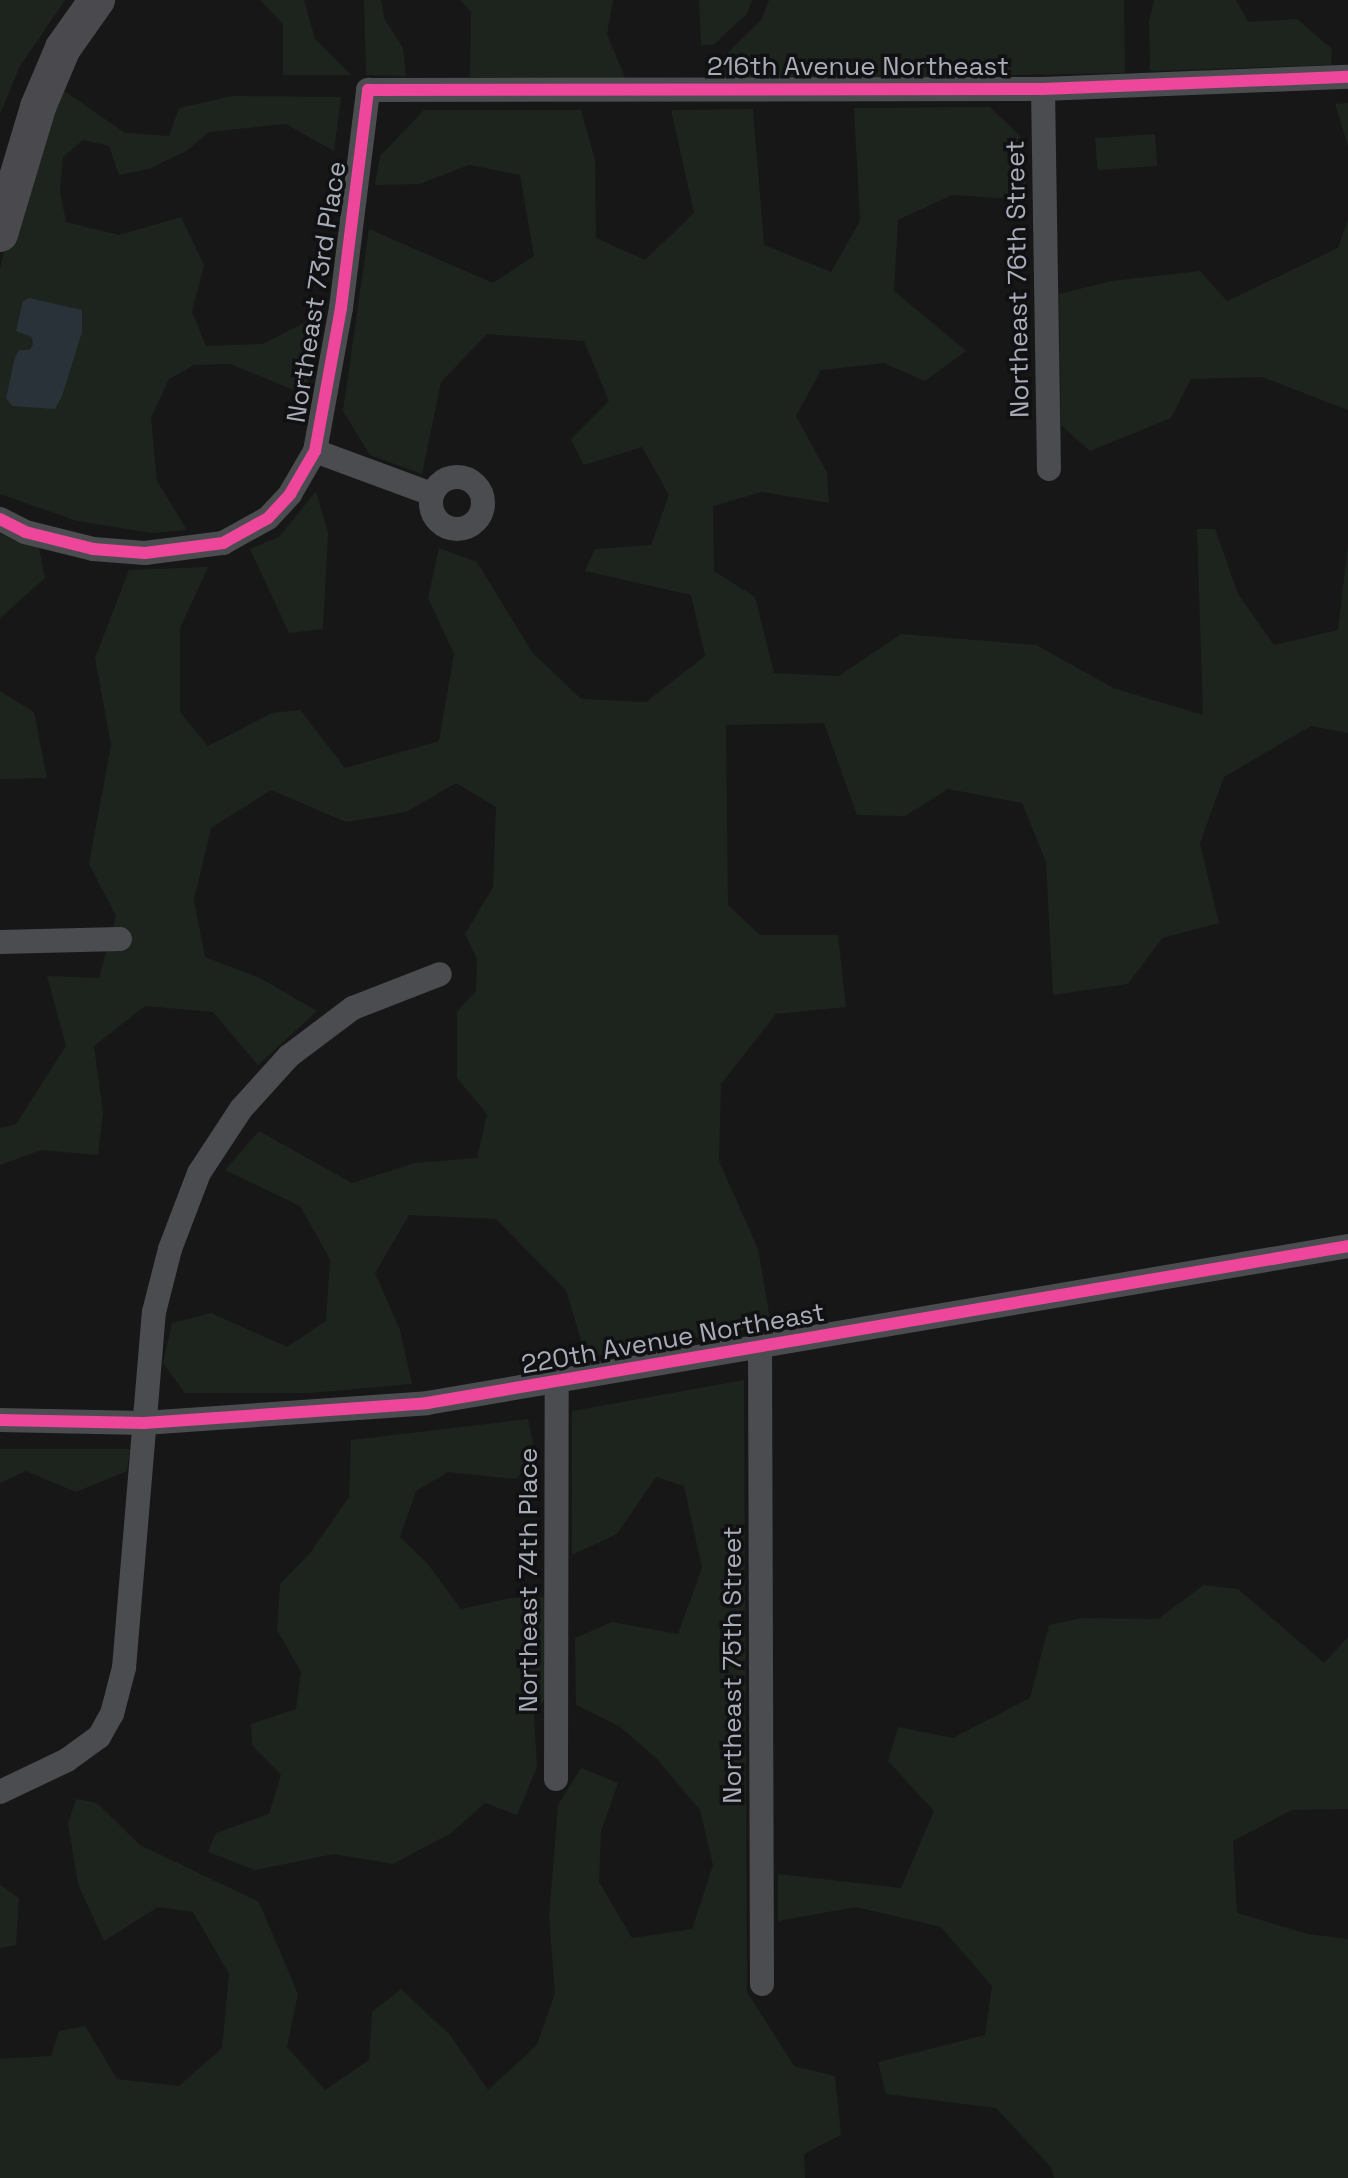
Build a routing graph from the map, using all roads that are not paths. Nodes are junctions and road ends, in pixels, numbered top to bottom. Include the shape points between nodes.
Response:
1 (97, 0) edge
2 (1348, 77) edge
3 (1043, 89) junction
4 (368, 90) joint
5 (0, 234) edge
6 (315, 451) junction
7 (1049, 469) dead end
8 (432, 494) dead end
9 (0, 519) edge
10 (120, 939) dead end
11 (0, 942) edge
12 (440, 974) dead end
13 (1348, 1246) edge
14 (760, 1347) junction
15 (557, 1382) junction
16 (0, 1420) edge
17 (144, 1423) junction
18 (556, 1779) dead end
19 (0, 1792) edge
20 (762, 1984) dead end

1 - 5 street via 63,48 44,92
2 - 3 street, 216th Avenue Northeast
3 - 4 street, 216th Avenue Northeast
3 - 7 street, Northeast 76th Street
4 - 6 street, Northeast 73rd Place via 341,308
6 - 8 street
6 - 9 street, Northeast 73rd Place via 290,494 268,518 223,543 145,553 93,549 25,532
10 - 11 street
12 - 17 street via 353,1008 289,1056 241,1109 199,1173 170,1249 154,1312
13 - 14 street, 220th Avenue Northeast
14 - 15 street, 220th Avenue Northeast
14 - 20 street, Northeast 75th Street
15 - 17 street, 220th Avenue Northeast via 427,1403
15 - 18 street, Northeast 74th Place
16 - 17 street, 220th Avenue Northeast
17 - 19 street via 124,1668 112,1714 99,1737 67,1760

